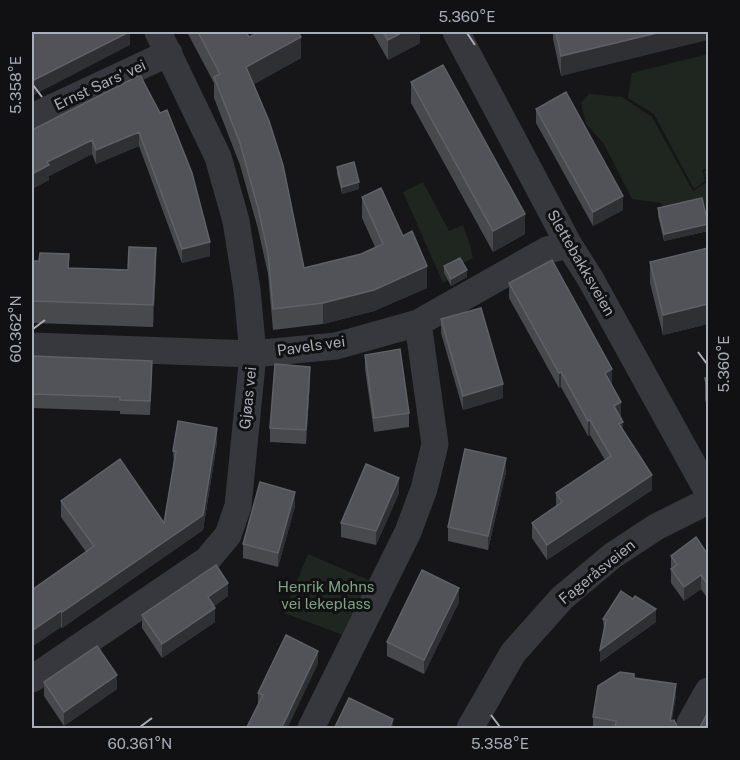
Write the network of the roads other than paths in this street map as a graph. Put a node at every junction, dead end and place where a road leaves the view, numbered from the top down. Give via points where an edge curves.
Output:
1 (456, 32) edge
2 (164, 42) edge
3 (32, 117) edge
4 (568, 245) junction
5 (418, 323) junction
6 (32, 346) edge
7 (253, 354) junction
8 (708, 492) edge
9 (708, 501) edge
10 (32, 679) edge
11 (708, 691) edge
12 (311, 729) edge
13 (470, 729) edge
14 (689, 729) edge

1 - 4 street, Slettebakksveien
2 - 3 street, Ernst Sars' vei
2 - 7 street, Gjøas vei via 218,157 236,221
4 - 5 street, Pavels vei via 547,250
4 - 8 street, Slettebakksveien
5 - 7 street, Pavels vei via 336,346
5 - 12 street via 435,444 424,489 408,532
6 - 7 street, Pavels vei
7 - 10 street, Gjøas vei via 238,506 228,535 207,560
9 - 13 street, Fageråsveien via 656,527 612,556 562,598 513,653
11 - 14 street

